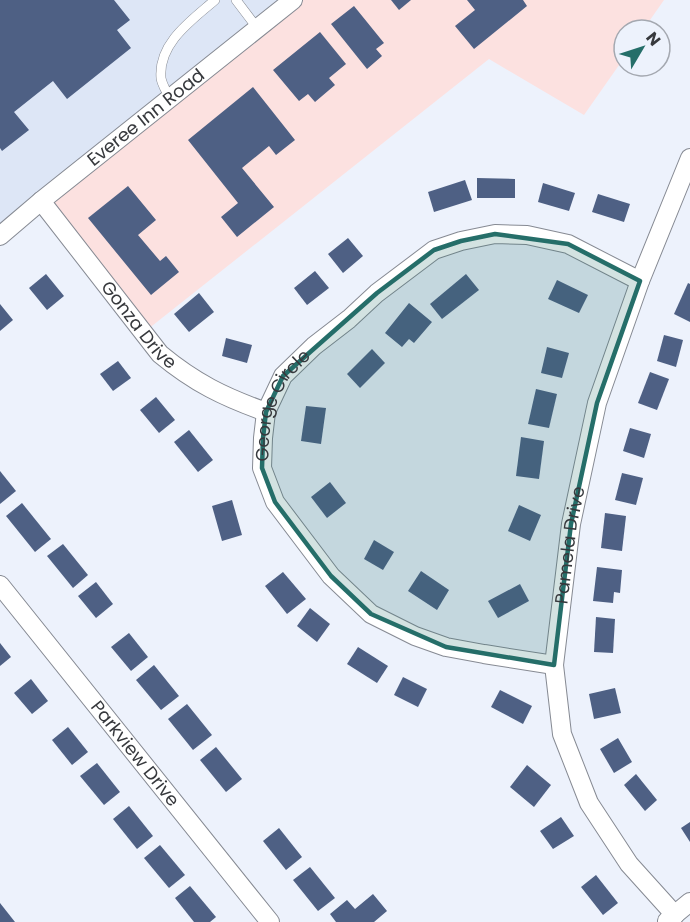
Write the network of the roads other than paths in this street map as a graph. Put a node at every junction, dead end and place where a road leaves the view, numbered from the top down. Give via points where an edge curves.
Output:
1 (215, 0) edge
2 (236, 0) edge
3 (293, 0) edge
4 (258, 29) junction
5 (170, 99) junction
6 (690, 158) edge
7 (41, 201) junction
8 (0, 236) edge
9 (640, 281) junction
10 (266, 412) junction
11 (3, 596) edge
12 (554, 665) junction
13 (690, 902) edge
14 (670, 918) edge
15 (270, 922) edge

1 - 5 lane via 180,31 161,63 161,80
2 - 4 lane
3 - 4 street, Everee Inn Road
4 - 5 street, Everee Inn Road
5 - 7 street, Everee Inn Road
6 - 9 street, Pamela Drive
7 - 8 street, Everee Inn Road
7 - 10 street, Gonza Drive via 160,354 198,382
9 - 10 street, George Circle via 568,244 527,235 495,234 434,250 314,346 283,376
9 - 12 street, Pamela Drive via 597,404 571,524
10 - 12 street, George Circle via 262,468 275,502 331,576 371,614 446,647
11 - 15 street, Parkview Drive
12 - 14 street, Pamela Drive via 562,734 589,803
13 - 14 street

